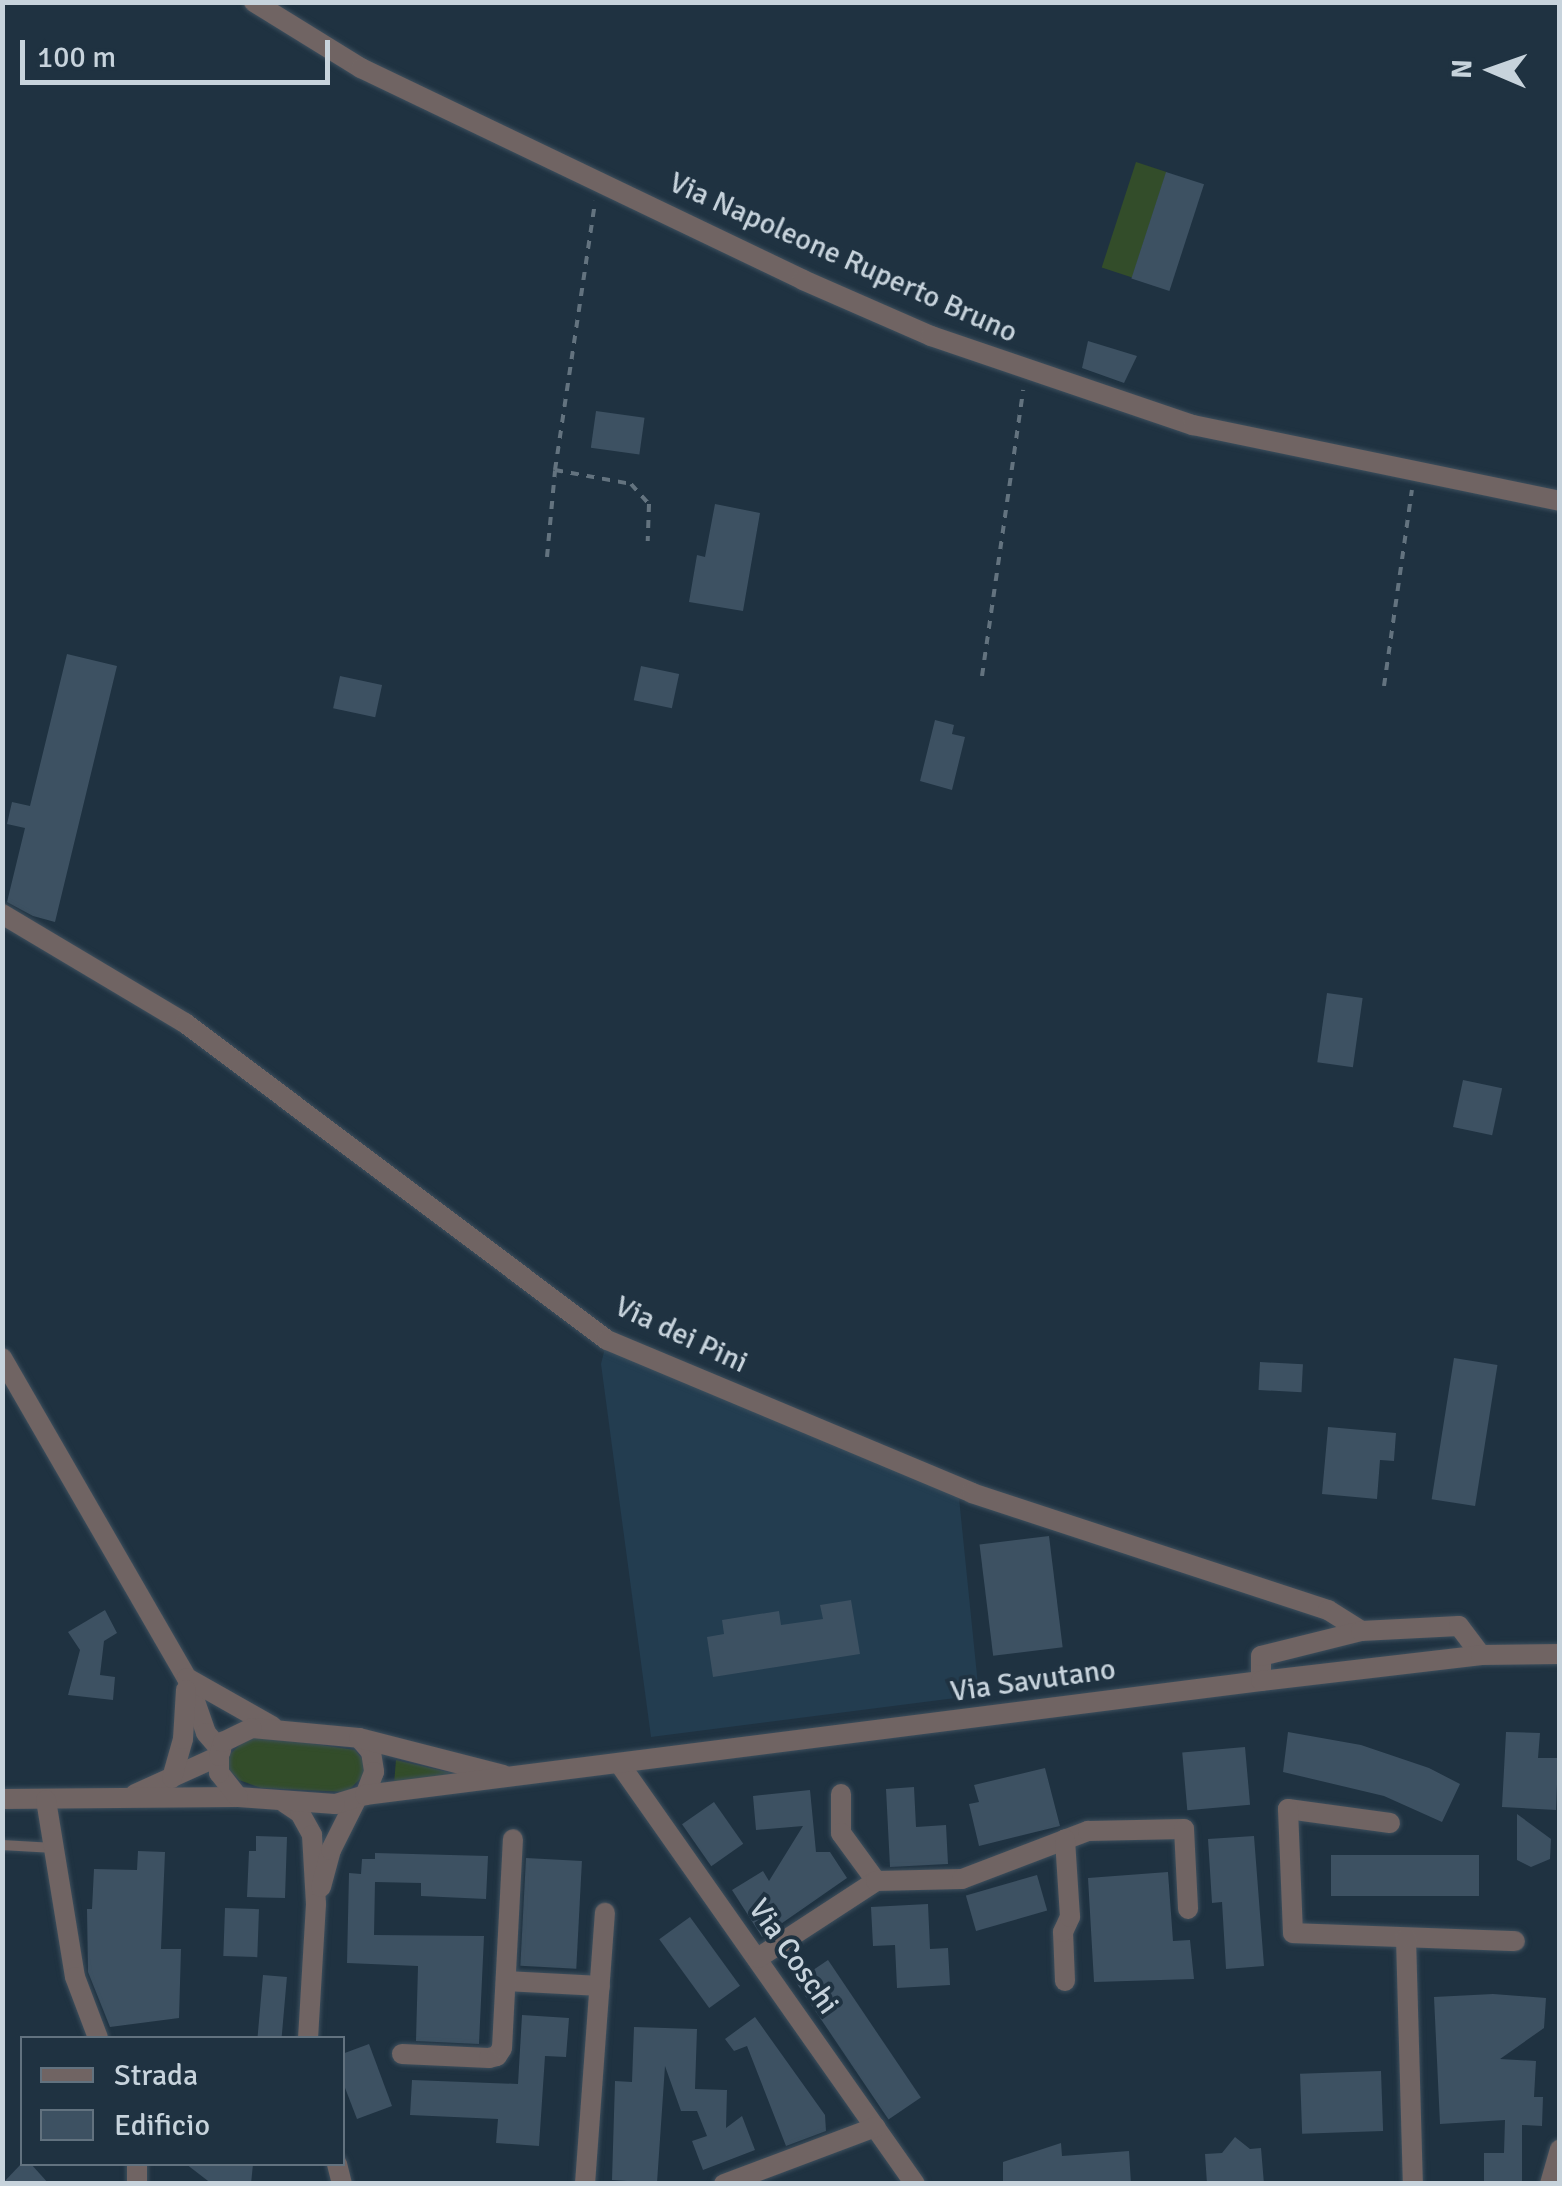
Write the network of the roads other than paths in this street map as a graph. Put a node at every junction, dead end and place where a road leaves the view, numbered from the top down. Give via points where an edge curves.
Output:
1 (254, 2) edge
2 (1560, 502) edge
3 (2, 914) edge
4 (2, 1358) edge
5 (1361, 1632) junction
6 (1560, 1654) edge
7 (1481, 1655) junction
8 (187, 1678) junction
9 (1262, 1681) junction
10 (274, 1728) junction
11 (358, 1738) junction
12 (220, 1753) junction
13 (621, 1766) junction
14 (172, 1778) junction
15 (514, 1778) junction
16 (841, 1794) dead end
17 (238, 1797) junction
18 (2, 1799) edge
19 (360, 1799) junction
20 (46, 1800) junction
21 (119, 1801) junction
22 (285, 1803) junction
23 (1390, 1823) dead end
24 (513, 1839) dead end
25 (1065, 1839) junction
26 (2, 1846) edge
27 (54, 1848) junction
28 (876, 1881) junction
29 (316, 1904) junction
30 (1188, 1908) dead end
31 (605, 1914) dead end
32 (1406, 1938) junction
33 (1515, 1941) dead end
34 (758, 1958) junction
35 (506, 1981) junction
36 (1065, 1981) dead end
37 (600, 1986) junction
38 (97, 2036) edge
39 (308, 2036) edge
40 (402, 2054) dead end
41 (876, 2127) junction
42 (1560, 2150) edge
43 (585, 2184) edge
44 (724, 2184) edge
45 (915, 2184) edge
46 (1413, 2184) edge
47 (1550, 2184) edge

1 - 2 street, Via Napoleone Ruperto Bruno via 360,68 931,336 1193,425
3 - 5 street, Via dei Pini via 185,1023 608,1340 972,1494 1328,1610
4 - 8 street
5 - 7 street via 1460,1626
5 - 9 street via 1261,1656
6 - 7 street, Via Savutano
7 - 9 street, Via Savutano
8 - 10 street
8 - 12 street
8 - 14 street via 183,1740
9 - 13 street, Via Savutano
10 - 11 street
10 - 12 street via 234,1733
11 - 15 street
11 - 19 street via 371,1752 374,1772
12 - 14 street
12 - 17 street via 218,1773
13 - 15 street, Via Savutano
13 - 34 street, Via Coschi
14 - 21 street
15 - 19 street, Via Savutano
16 - 28 street via 841,1833
17 - 21 street, Via Savutano
17 - 22 street, Via Savutano
18 - 20 street
19 - 22 street, Via Savutano
19 - 29 street via 331,1850
20 - 21 street
20 - 27 street
22 - 29 street via 312,1835
23 - 32 street via 1288,1809 1293,1933
24 - 35 street
25 - 28 street via 962,1879
25 - 30 street via 1088,1831 1184,1829
25 - 36 street
26 - 27 lane
27 - 38 street via 75,1977
28 - 34 street
29 - 39 street
31 - 37 street
32 - 33 street
32 - 46 street
34 - 41 street, Via Coschi
35 - 37 street
35 - 40 street via 497,2056
37 - 43 street
41 - 44 street
41 - 45 street, Via Coschi
42 - 47 street

